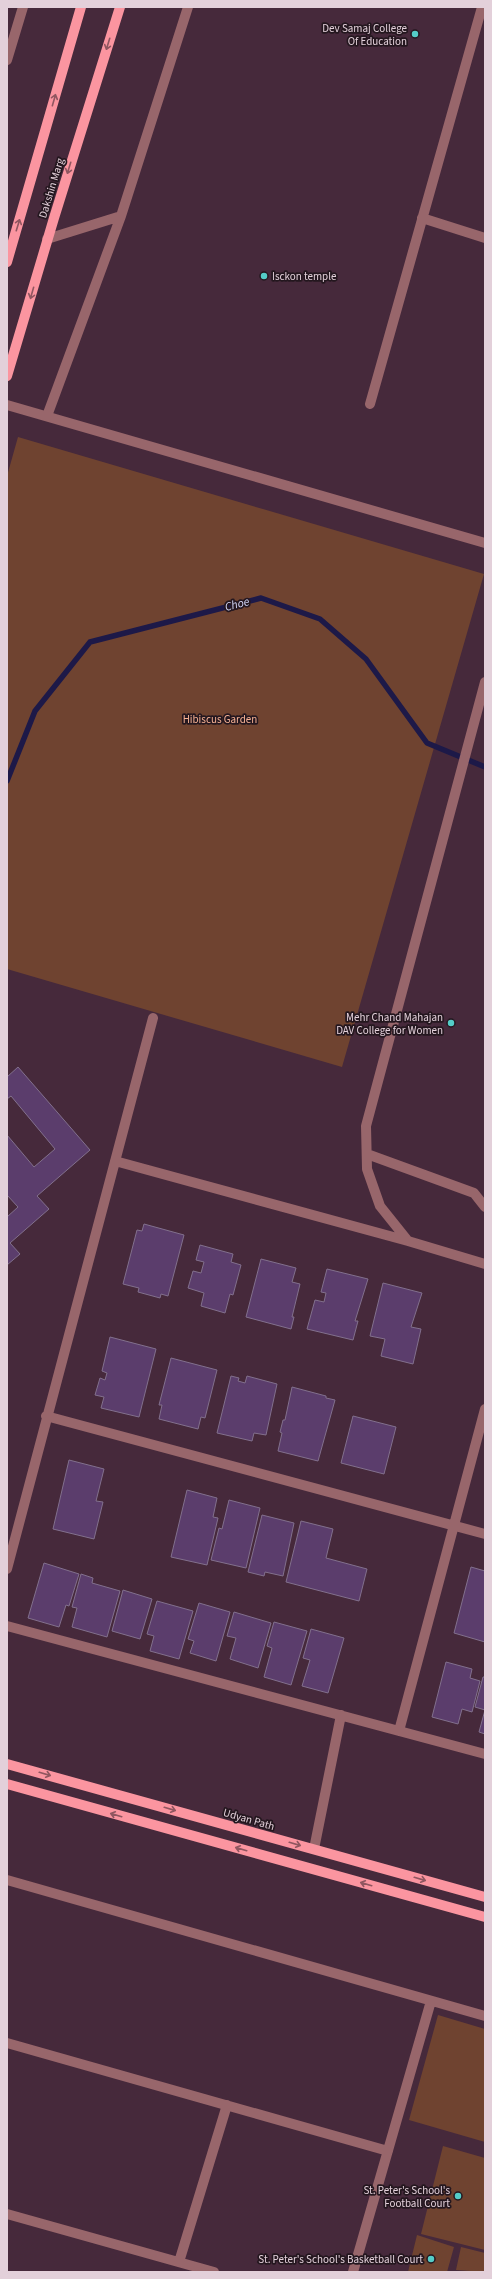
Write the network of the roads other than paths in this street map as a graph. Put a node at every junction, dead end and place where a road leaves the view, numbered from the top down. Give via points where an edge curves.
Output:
1 (23, 7) edge
2 (81, 7) edge
3 (120, 7) edge
4 (188, 7) edge
5 (482, 7) edge
6 (7, 60) edge
7 (121, 216) junction
8 (422, 218) junction
9 (485, 238) edge
10 (47, 239) junction
11 (7, 262) edge
12 (7, 376) edge
13 (7, 404) edge
14 (370, 404) dead end
15 (46, 416) junction
16 (485, 543) edge
17 (485, 682) edge
18 (153, 1018) dead end
19 (367, 1154) junction
20 (115, 1161) junction
21 (485, 1207) edge
22 (408, 1241) junction
23 (485, 1264) edge
24 (485, 1409) edge
25 (46, 1416) junction
26 (453, 1525) junction
27 (485, 1534) edge
28 (7, 1569) edge
29 (7, 1626) edge
30 (341, 1715) junction
31 (399, 1731) junction
32 (485, 1754) edge
33 (7, 1764) edge
34 (7, 1784) edge
35 (314, 1849) junction
36 (7, 1880) edge
37 (485, 1897) edge
38 (485, 1917) edge
39 (431, 2001) junction
40 (485, 2016) edge
41 (7, 2043) edge
42 (226, 2106) junction
43 (388, 2151) junction
44 (7, 2214) edge
45 (179, 2262) junction
46 (214, 2272) edge
47 (353, 2272) edge

1 - 6 street
11 -> 2 main road, Dakshin Marg
3 -> 10 main road, Dakshin Marg
4 - 7 street
5 - 8 street
7 - 10 street
7 - 15 street
8 - 9 street
8 - 14 street
10 -> 12 main road, Dakshin Marg
13 - 15 street
15 - 16 street
17 - 19 street via 366,1126
18 - 20 street
19 - 21 street via 474,1193
19 - 22 street via 367,1169 380,1206
20 - 22 street
20 - 25 street
22 - 23 street
24 - 26 street
25 - 26 street
25 - 28 street
26 - 27 street
26 - 31 street
29 - 30 street
30 - 31 street
30 - 35 street
31 - 32 street
33 -> 35 main road, Udyan Path
38 -> 34 main road
35 -> 37 main road, Udyan Path
36 - 39 street
39 - 40 street
39 - 43 street
41 - 42 street
42 - 43 street
42 - 45 street
43 - 47 street
44 - 45 street
45 - 46 street

